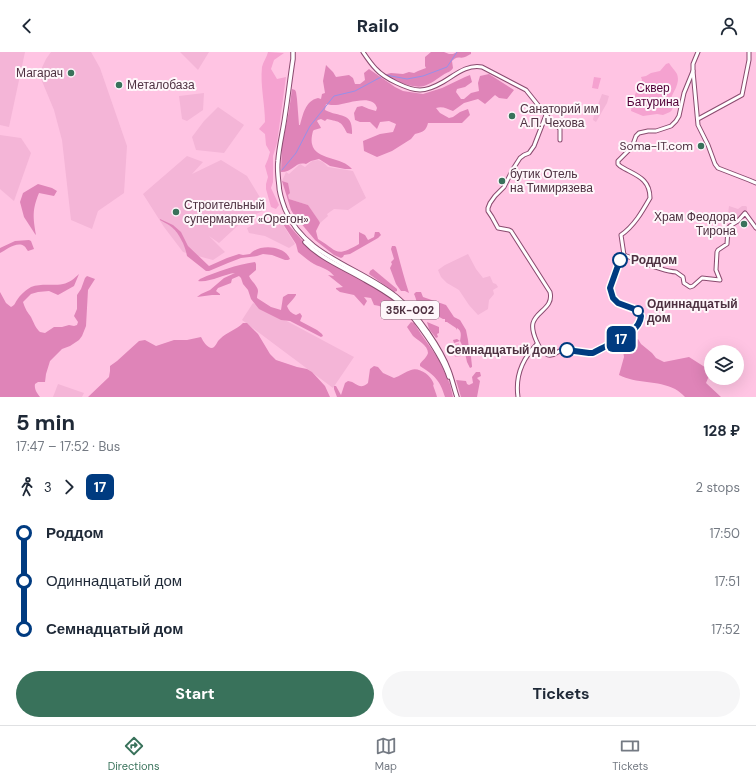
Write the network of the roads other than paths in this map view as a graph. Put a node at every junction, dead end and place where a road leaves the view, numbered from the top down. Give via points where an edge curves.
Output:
1 (292, 52) edge
2 (363, 52) edge
3 (698, 52) edge
4 (749, 52) edge
5 (693, 71) junction
6 (546, 115) junction
7 (698, 119) junction
8 (560, 140) dead end
9 (277, 168) junction
10 (756, 184) edge
11 (756, 228) edge
12 (624, 255) junction
13 (537, 344) junction
14 (456, 397) edge
15 (518, 397) edge

1 - 9 highway
1 - 9 highway
2 - 6 street via 382,75 418,90 427,89 469,68 482,67 526,90
3 - 5 street
4 - 7 street via 742,95
5 - 7 street
5 - 12 street via 676,121 671,126 656,131 639,133 632,146 618,161 620,166 646,183 650,194 650,198 629,230 621,235
6 - 8 street via 560,129
6 - 13 street via 530,153 520,158 504,187 494,196 488,208 498,228 511,231 550,292 549,302 533,322
7 - 10 street via 698,125 718,168
9 - 14 highway, 35К-002 via 281,201 290,223 300,236 326,258 390,295 409,313 443,363
9 - 14 highway, 35К-002 via 282,201 297,230 317,249 368,278 411,311 444,361
11 - 12 street via 745,213 730,226 728,243 718,250 716,255 716,270 720,280 702,278 690,287 676,272 655,268
12 - 13 street via 610,288 613,298 618,303 637,310 641,316 638,325 620,339 593,353 563,350 549,355
13 - 15 street via 525,359 518,374

